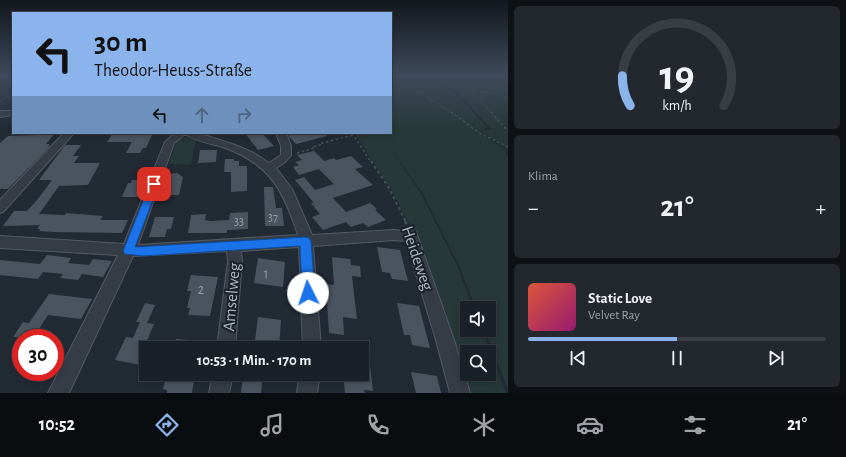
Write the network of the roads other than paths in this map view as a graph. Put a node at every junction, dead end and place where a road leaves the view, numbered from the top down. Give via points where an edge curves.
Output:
1 (12, 113) edge
2 (0, 114) edge
3 (68, 134) edge
4 (180, 134) edge
5 (192, 134) edge
6 (280, 134) edge
7 (268, 168) junction
8 (0, 208) edge
9 (305, 241) junction
10 (0, 242) edge
11 (234, 246) junction
12 (128, 251) junction
13 (227, 341) edge
14 (312, 341) edge
15 (222, 381) edge
16 (309, 381) edge
17 (58, 393) edge
18 (219, 393) edge
19 (307, 393) edge
20 (460, 393) edge

1 - 2 street
3 - 8 street
4 - 12 street via 170,142
5 - 7 street via 238,149
6 - 7 street via 288,153 283,160
7 - 9 street via 289,195
9 - 11 street
9 - 14 street
9 - 20 street, Heideweg via 411,236
10 - 12 street
11 - 12 street
11 - 13 street, Amselweg via 235,261
12 - 17 street
15 - 18 street
16 - 19 street

